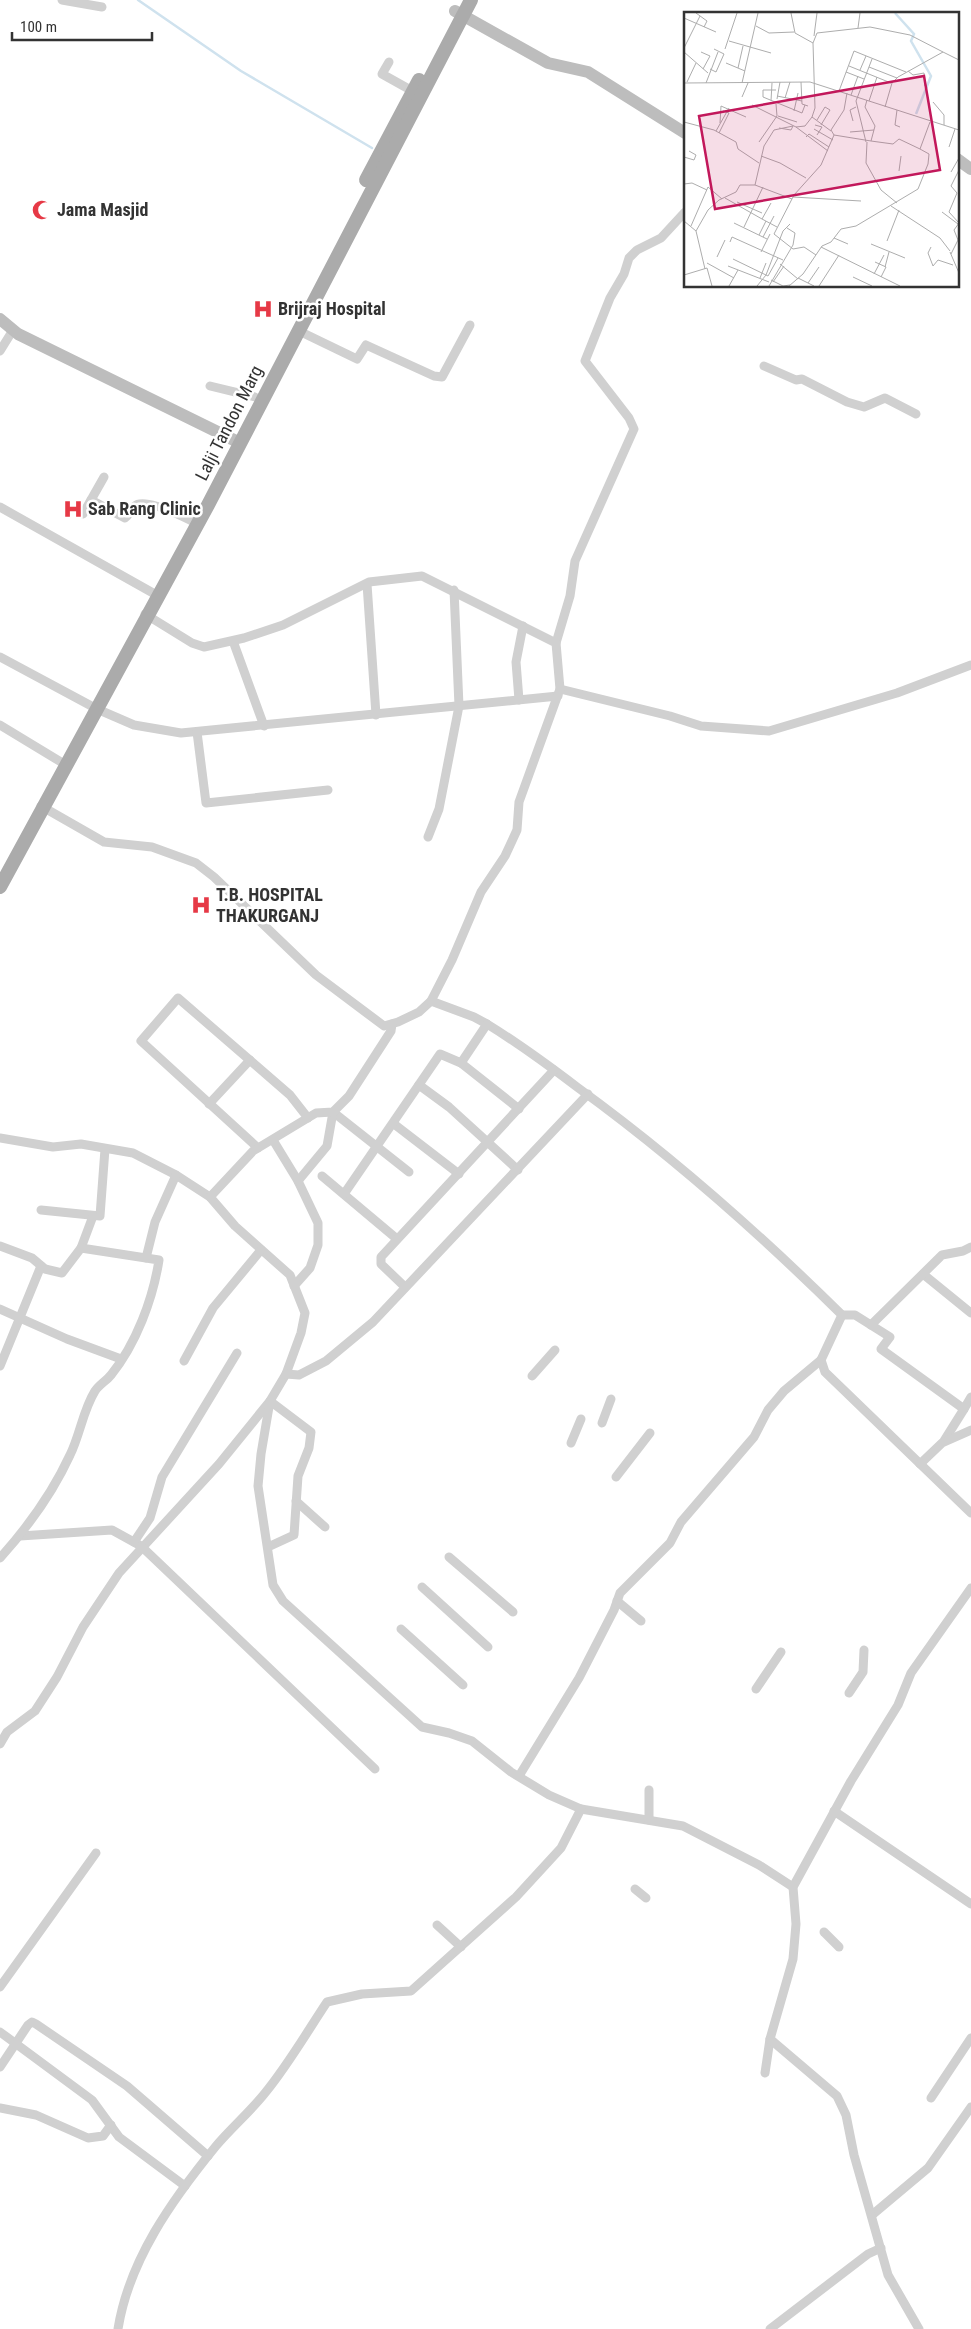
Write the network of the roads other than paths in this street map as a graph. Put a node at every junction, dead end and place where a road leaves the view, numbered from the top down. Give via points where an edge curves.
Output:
1 (62, 0) edge
2 (471, 0) edge
3 (102, 7) dead end
4 (460, 9) edge
5 (389, 62) dead end
6 (416, 94) junction
7 (684, 132) edge
8 (958, 160) edge
9 (971, 169) edge
10 (684, 213) edge
11 (340, 241) junction
12 (0, 318) edge
13 (470, 325) dead end
14 (13, 330) junction
15 (299, 331) junction
16 (0, 351) edge
17 (764, 366) dead end
18 (210, 386) dead end
19 (255, 397) junction
20 (916, 414) dead end
21 (237, 442) junction
22 (104, 477) dead end
23 (91, 500) junction
24 (0, 507) edge
25 (83, 514) dead end
26 (192, 521) junction
27 (367, 584) junction
28 (454, 590) junction
29 (153, 593) junction
30 (145, 614) junction
31 (522, 626) junction
32 (233, 641) junction
33 (556, 643) junction
34 (0, 657) edge
35 (971, 665) edge
36 (559, 693) junction
37 (519, 700) junction
38 (460, 706) junction
39 (94, 708) junction
40 (376, 715) junction
41 (0, 725) edge
42 (264, 726) junction
43 (197, 732) junction
44 (64, 763) junction
45 (328, 790) dead end
46 (41, 806) junction
47 (428, 837) dead end
48 (1, 878) edge
49 (431, 1001) junction
50 (392, 1024) junction
51 (487, 1024) junction
52 (250, 1060) junction
53 (461, 1064) junction
54 (554, 1070) junction
55 (419, 1085) junction
56 (588, 1094) junction
57 (210, 1104) junction
58 (519, 1109) junction
59 (333, 1112) junction
60 (308, 1118) junction
61 (394, 1124) junction
62 (0, 1138) edge
63 (273, 1140) junction
64 (488, 1142) junction
65 (377, 1147) junction
66 (258, 1148) junction
67 (106, 1149) junction
68 (518, 1170) junction
69 (409, 1172) dead end
70 (458, 1174) junction
71 (176, 1175) junction
72 (322, 1176) dead end
73 (298, 1180) junction
74 (344, 1194) junction
75 (210, 1198) junction
76 (41, 1210) dead end
77 (94, 1216) junction
78 (397, 1239) junction
79 (0, 1246) edge
80 (971, 1247) edge
81 (81, 1248) junction
82 (261, 1250) junction
83 (146, 1258) junction
84 (41, 1266) junction
85 (923, 1274) junction
86 (294, 1286) junction
87 (405, 1288) junction
88 (0, 1309) edge
89 (971, 1312) edge
90 (842, 1314) junction
91 (19, 1318) junction
92 (871, 1325) junction
93 (555, 1350) dead end
94 (236, 1353) dead end
95 (121, 1359) junction
96 (821, 1360) junction
97 (184, 1361) dead end
98 (0, 1366) edge
99 (810, 1369) junction
100 (825, 1372) junction
101 (286, 1374) junction
102 (532, 1376) dead end
103 (971, 1397) edge
104 (611, 1399) dead end
105 (270, 1401) junction
106 (964, 1409) junction
107 (580, 1419) dead end
108 (602, 1423) dead end
109 (971, 1430) edge
110 (650, 1433) dead end
111 (571, 1443) dead end
112 (942, 1443) junction
113 (920, 1464) junction
114 (616, 1477) dead end
115 (296, 1502) junction
116 (971, 1513) edge
117 (324, 1527) dead end
118 (20, 1536) junction
119 (138, 1544) junction
120 (268, 1546) junction
121 (449, 1557) dead end
122 (0, 1558) edge
123 (422, 1587) dead end
124 (971, 1588) edge
125 (617, 1601) junction
126 (513, 1612) dead end
127 (641, 1621) dead end
128 (401, 1628) dead end
129 (488, 1647) dead end
130 (864, 1650) dead end
131 (781, 1652) dead end
132 (464, 1685) dead end
133 (756, 1689) dead end
134 (850, 1693) dead end
135 (0, 1744) edge
136 (375, 1769) dead end
137 (519, 1776) junction
138 (649, 1790) dead end
139 (581, 1809) junction
140 (834, 1811) junction
141 (648, 1820) junction
142 (96, 1853) dead end
143 (793, 1887) junction
144 (635, 1889) dead end
145 (646, 1898) dead end
146 (971, 1904) edge
147 (437, 1925) dead end
148 (824, 1932) dead end
149 (461, 1947) junction
150 (839, 1947) dead end
151 (0, 1987) edge
152 (0, 2032) edge
153 (971, 2038) edge
154 (770, 2039) junction
155 (15, 2043) junction
156 (0, 2068) edge
157 (764, 2073) dead end
158 (932, 2098) dead end
159 (971, 2107) edge
160 (0, 2108) edge
161 (111, 2125) junction
162 (208, 2156) junction
163 (185, 2186) junction
164 (872, 2215) junction
165 (881, 2248) junction
166 (118, 2329) edge
167 (770, 2329) edge
168 (918, 2329) edge

1 - 3 street
2 - 4 main road, Lalji Tandon Marg
4 - 6 main road, Lalji Tandon Marg
4 - 7 street via 548,63 588,72
5 - 6 street via 382,74
6 - 11 main road, Lalji Tandon Marg
8 - 9 street
10 - 33 street via 661,238 636,250 629,258 585,361 630,418 634,429 575,561 570,596
11 - 15 main road, Lalji Tandon Marg
11 - 19 main road, Lalji Tandon Marg
12 - 14 street
13 - 15 street via 442,377 366,345 356,359
14 - 16 street
14 - 21 street
15 - 21 main road, Lalji Tandon Marg
17 - 20 street via 864,407 884,398
18 - 19 street
19 - 21 main road, Lalji Tandon Marg
21 - 26 main road, Lalji Tandon Marg
21 - 30 main road, Lalji Tandon Marg
22 - 23 street
23 - 25 street
23 - 26 street via 125,518 134,506 140,504 166,509
24 - 29 street
26 - 29 main road, Lalji Tandon Marg
27 - 28 street via 404,576 422,576
27 - 32 street via 283,625
27 - 40 street
28 - 31 street
28 - 38 street
29 - 30 main road, Lalji Tandon Marg
30 - 32 street via 192,644 204,646
30 - 39 main road, Lalji Tandon Marg
31 - 33 street
31 - 37 street via 516,662
32 - 42 street
33 - 36 street
34 - 39 street
35 - 36 street via 897,693 770,731 701,726 670,716
36 - 37 street
36 - 49 street via 519,802 517,830 505,856 481,892
37 - 38 street
38 - 40 street
38 - 47 street via 439,809
39 - 43 street via 134,725 181,733
39 - 44 main road, Lalji Tandon Marg
40 - 42 street
41 - 44 street
42 - 43 street
43 - 45 street via 206,803
44 - 46 main road, Lalji Tandon Marg
46 - 48 main road, Lalji Tandon Marg
46 - 50 street via 104,842 152,847 196,863 316,975 384,1026
49 - 50 street via 419,1012
49 - 51 street
50 - 59 street via 391,1031 349,1096
51 - 53 street
51 - 54 street
52 - 57 street
52 - 57 street via 178,998 141,1041
52 - 60 street via 290,1095
53 - 55 street via 440,1054
53 - 58 street
54 - 56 street
54 - 58 street
55 - 61 street
55 - 64 street via 449,1106
56 - 68 street
56 - 90 street via 710,1190
57 - 66 street
58 - 64 street
59 - 60 street via 316,1113
59 - 65 street
59 - 73 street via 327,1146
60 - 63 street
61 - 65 street
61 - 70 street
62 - 67 street via 53,1147 81,1144
63 - 66 street
63 - 73 street
64 - 68 street
64 - 70 street
65 - 69 street
65 - 74 street
66 - 75 street
67 - 71 street via 133,1154
67 - 77 street via 100,1216
68 - 87 street
70 - 78 street
71 - 75 street
71 - 83 street via 155,1222
72 - 74 street
73 - 86 street via 318,1223 318,1245 310,1268
74 - 78 street
75 - 82 street
76 - 77 street
77 - 81 street
78 - 87 street via 380,1261
79 - 84 street via 32,1258
80 - 85 street via 942,1255
81 - 83 street
81 - 84 street via 62,1273
82 - 86 street via 290,1275
82 - 97 street via 213,1308
83 - 95 street via 159,1260 155,1284 137,1331
84 - 91 street
85 - 89 street
85 - 92 street
86 - 101 street via 305,1313 302,1333
87 - 101 street via 373,1322 326,1361 300,1375
88 - 91 street
90 - 92 street via 855,1315
90 - 96 street
91 - 95 street
91 - 98 street
92 - 106 street via 890,1336 881,1349
93 - 102 street
94 - 119 street via 162,1477 150,1518
95 - 118 street via 95,1391 70,1456
96 - 99 street
96 - 100 street
99 - 100 street
99 - 125 street via 768,1410 754,1437 680,1522 670,1542 620,1593
100 - 113 street
101 - 105 street
103 - 106 street
104 - 108 street
105 - 115 street via 311,1432 309,1448 298,1476
105 - 119 street via 219,1464
105 - 120 street via 258,1486
106 - 112 street
107 - 111 street
109 - 112 street
110 - 114 street
112 - 113 street
113 - 116 street
115 - 117 street
115 - 120 street via 294,1535
118 - 119 street via 112,1530
118 - 122 street
119 - 135 street via 83,1627 35,1711 7,1732
119 - 136 street
120 - 137 street via 273,1585 283,1601 422,1727 472,1741
121 - 126 street
123 - 129 street
124 - 140 street via 911,1673 898,1705
125 - 127 street
125 - 137 street via 579,1678
128 - 132 street
130 - 134 street via 863,1672
131 - 133 street
137 - 139 street via 549,1795
138 - 141 street
139 - 141 street
139 - 149 street via 561,1848 516,1897
140 - 143 street
140 - 146 street
141 - 143 street via 683,1826 759,1865
142 - 151 street
143 - 154 street via 796,1924 793,1959
144 - 145 street
147 - 149 street
148 - 150 street
149 - 162 street via 410,1991 362,1994 327,2002 265,2093
152 - 155 street
153 - 158 street
154 - 157 street
154 - 164 street via 837,2096 846,2115
155 - 156 street
155 - 161 street via 92,2100
155 - 162 street via 28,2025 36,2024 127,2086
159 - 164 street via 928,2168
160 - 161 street via 36,2115 88,2138 103,2136
161 - 163 street via 119,2137
162 - 163 street
163 - 166 street via 137,2264 122,2304
164 - 165 street
165 - 167 street via 868,2254
165 - 168 street via 888,2275

